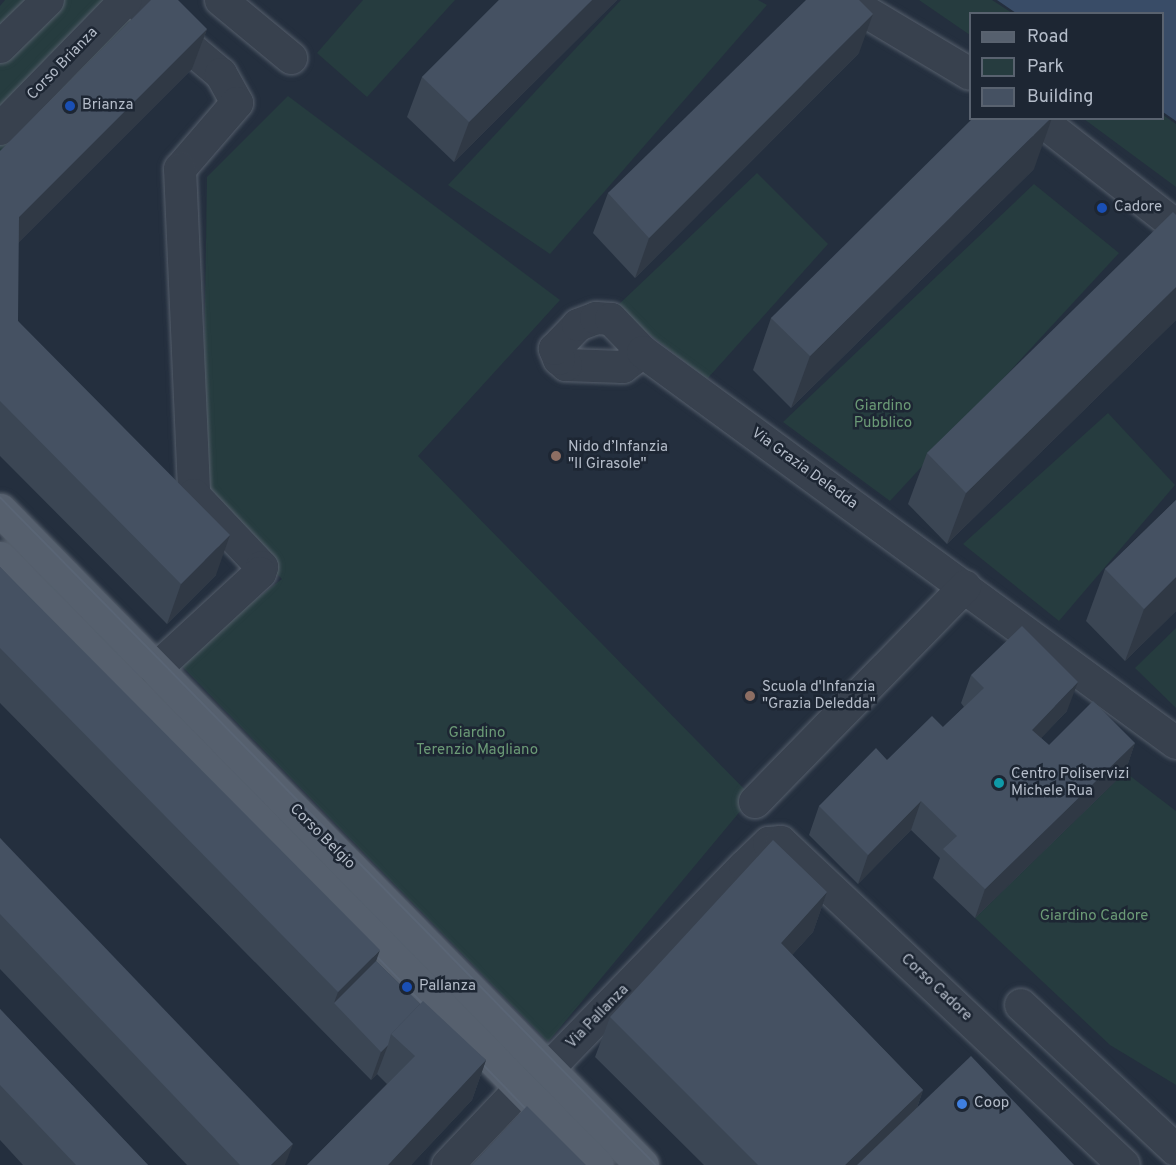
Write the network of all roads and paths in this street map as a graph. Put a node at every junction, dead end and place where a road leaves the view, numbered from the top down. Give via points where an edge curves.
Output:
1 (48, 0) edge
2 (126, 0) edge
3 (133, 0) edge
4 (221, 0) edge
5 (846, 0) edge
6 (0, 47) edge
7 (291, 58) dead end
8 (969, 73) edge
9 (1041, 120) edge
10 (0, 129) edge
11 (1176, 226) edge
12 (643, 352) dead end
13 (0, 510) edge
14 (0, 558) edge
15 (965, 587) junction
16 (156, 669) junction
17 (1176, 743) edge
18 (755, 802) dead end
19 (745, 866) joint
20 (1021, 1005) dead end
21 (549, 1068) junction
22 (521, 1088) junction
23 (1176, 1149) edge
24 (448, 1165) edge
25 (597, 1165) edge
26 (642, 1165) edge
27 (1124, 1165) edge

1 - 6 street
2 - 10 street, Corso Brianza
3 - 16 street via 221,74 237,103 180,170 194,495 262,567
4 - 7 street
5 - 8 street
9 - 11 street
12 - 15 street, Via Grazia Deledda
13 - 16 main road, Corso Belgio
14 - 22 main road
15 - 17 street, Via Grazia Deledda
15 - 18 street
16 - 21 main road, Corso Belgio
19 - 21 street, Via Pallanza
19 - 27 street, Corso Cadore via 769,843 781,842
20 - 23 street
21 - 22 street, Via Pallanza
21 - 26 main road, Corso Belgio
22 - 24 street, Via Pallanza
22 - 25 main road

